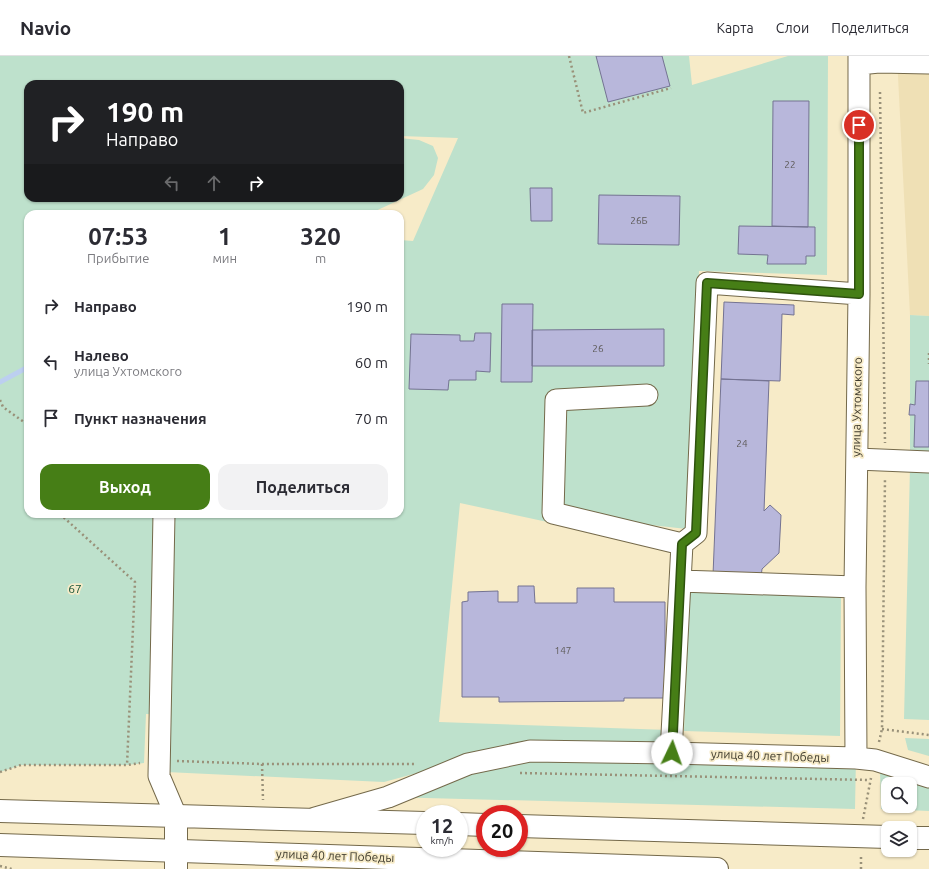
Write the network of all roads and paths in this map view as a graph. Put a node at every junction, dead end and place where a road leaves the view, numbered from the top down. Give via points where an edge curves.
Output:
1 (569, 56) edge
2 (866, 61) edge
3 (929, 63) edge
4 (671, 88) dead end
5 (859, 294) junction
6 (929, 353) edge
7 (929, 364) edge
8 (647, 395) dead end
9 (0, 400) edge
10 (24, 422) edge
11 (856, 459) junction
12 (885, 460) junction
13 (929, 462) edge
14 (64, 518) edge
15 (164, 518) edge
16 (682, 544) junction
17 (680, 581) junction
18 (855, 587) junction
19 (882, 730) junction
20 (929, 735) edge
21 (672, 753) junction
22 (866, 759) junction
23 (127, 765) dead end
24 (929, 777) edge
25 (0, 811) edge
26 (176, 816) junction
27 (307, 820) junction
28 (416, 823) edge
29 (528, 826) edge
30 (862, 836) junction
31 (881, 837) edge
32 (917, 838) edge
33 (929, 838) edge
34 (0, 845) edge
35 (176, 860) edge
36 (0, 866) edge
37 (12, 869) edge
38 (717, 869) edge
39 (861, 869) edge

1 - 4 path via 583,113
2 - 3 street
2 - 5 street, улица Ухтомского
2 - 12 path via 886,402
5 - 11 street, улица Ухтомского
5 - 16 street via 707,283 696,533
6 - 7 path
8 - 16 street via 556,400 553,513
9 - 10 path via 3,408
11 - 12 street
11 - 18 street, улица Ухтомского
12 - 13 street
12 - 19 path
14 - 23 path via 136,582
15 - 26 street via 158,776
16 - 17 street
17 - 18 street
17 - 21 street
18 - 22 street, улица Ухтомского
19 - 20 path
19 - 22 path
21 - 22 street, улица 40 лет Победы
21 - 27 street, улица 40 лет Победы via 530,752 468,764 388,797
22 - 24 street, улица 40 лет Победы
22 - 30 path
25 - 26 main road, улица 40 лет Победы
26 - 27 main road, улица 40 лет Победы
26 - 35 main road
27 - 28 main road, улица 40 лет Победы
29 - 30 main road
30 - 31 main road
30 - 39 path
32 - 33 main road
34 - 35 main road, улица 40 лет Победы
35 - 38 main road, улица 40 лет Победы
36 - 37 path

